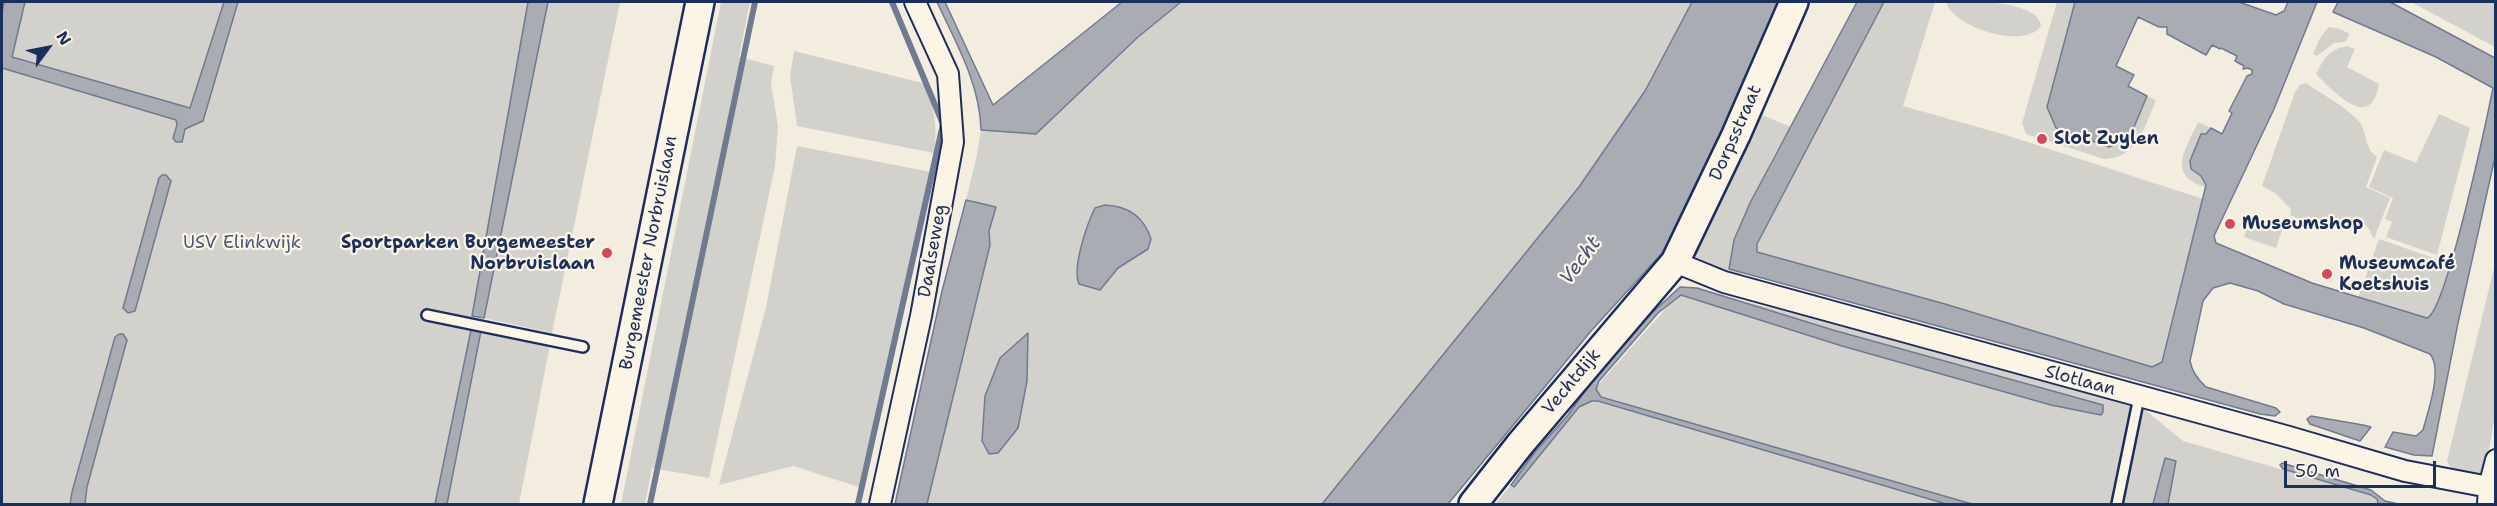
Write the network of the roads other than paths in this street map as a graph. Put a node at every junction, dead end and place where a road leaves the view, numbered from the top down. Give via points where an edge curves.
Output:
1 (700, 2) edge
2 (915, 2) edge
3 (1794, 2) edge
4 (1675, 262) junction
5 (426, 315) dead end
6 (583, 347) dead end
7 (2139, 397) junction
8 (2496, 460) edge
9 (2488, 496) edge
10 (598, 504) edge
11 (880, 504) edge
12 (1473, 504) edge
13 (2117, 504) edge

1 - 10 street, Burgemeester Norbruislaan
2 - 11 street, Daalseweg via 948,74 953,142 921,316
3 - 4 street, Dorpsstraat
4 - 7 street, Slotlaan via 1724,282
4 - 12 street, Vechtdijk
5 - 6 lane
7 - 9 street, Slotlaan
7 - 13 lane
8 - 9 street

